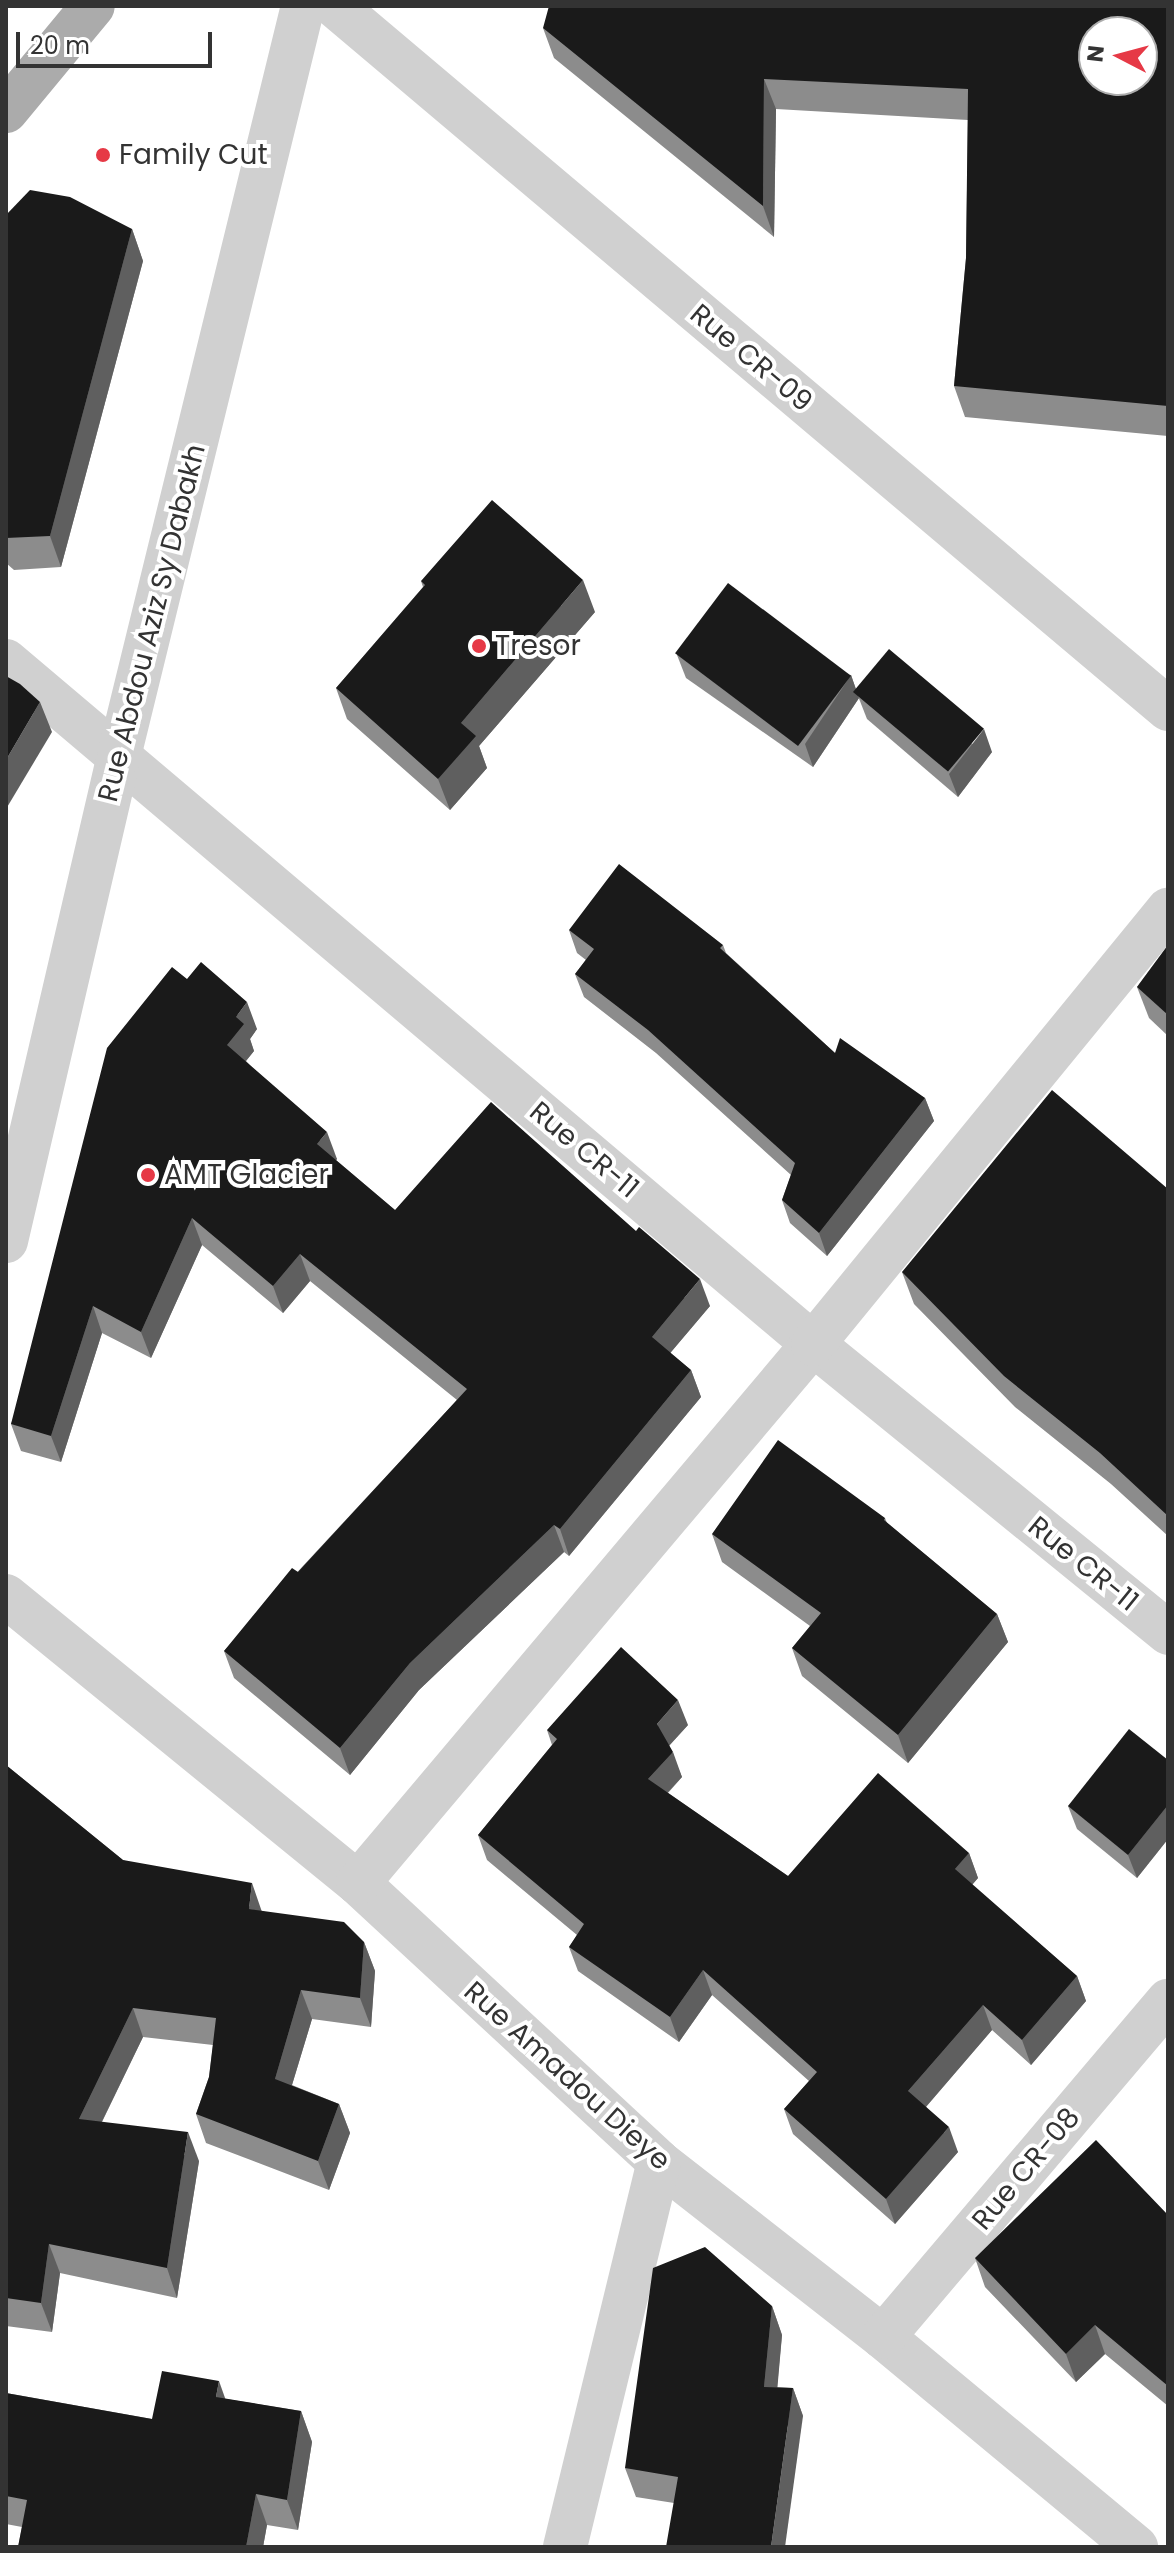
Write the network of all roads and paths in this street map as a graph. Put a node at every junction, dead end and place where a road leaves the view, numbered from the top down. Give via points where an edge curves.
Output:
1 (93, 6) edge
2 (303, 6) edge
3 (335, 6) edge
4 (6, 111) edge
5 (6, 661) edge
6 (1168, 709) edge
7 (119, 756) junction
8 (1168, 910) edge
9 (6, 1241) edge
10 (813, 1344) junction
11 (6, 1596) edge
12 (1168, 1633) edge
13 (358, 1883) junction
14 (1168, 2001) edge
15 (659, 2162) junction
16 (883, 2337) junction
17 (565, 2547) edge
18 (1136, 2547) edge

1 - 4 main road
2 - 7 street, Rue Abdou Aziz Sy Dabakh
3 - 6 street, Rue CR-09
5 - 7 street, Rue CR-11
7 - 9 street, Rue Abdou Aziz Sy Dabakh
7 - 10 street, Rue CR-11
8 - 10 street
10 - 12 street, Rue CR-11
10 - 13 street
11 - 13 street, Rue Amadou Dieye
13 - 15 street, Rue Amadou Dieye
14 - 16 street, Rue CR-08
15 - 16 street, Rue Amadou Dieye
15 - 17 street
16 - 18 street, Rue Amadou Dieye

